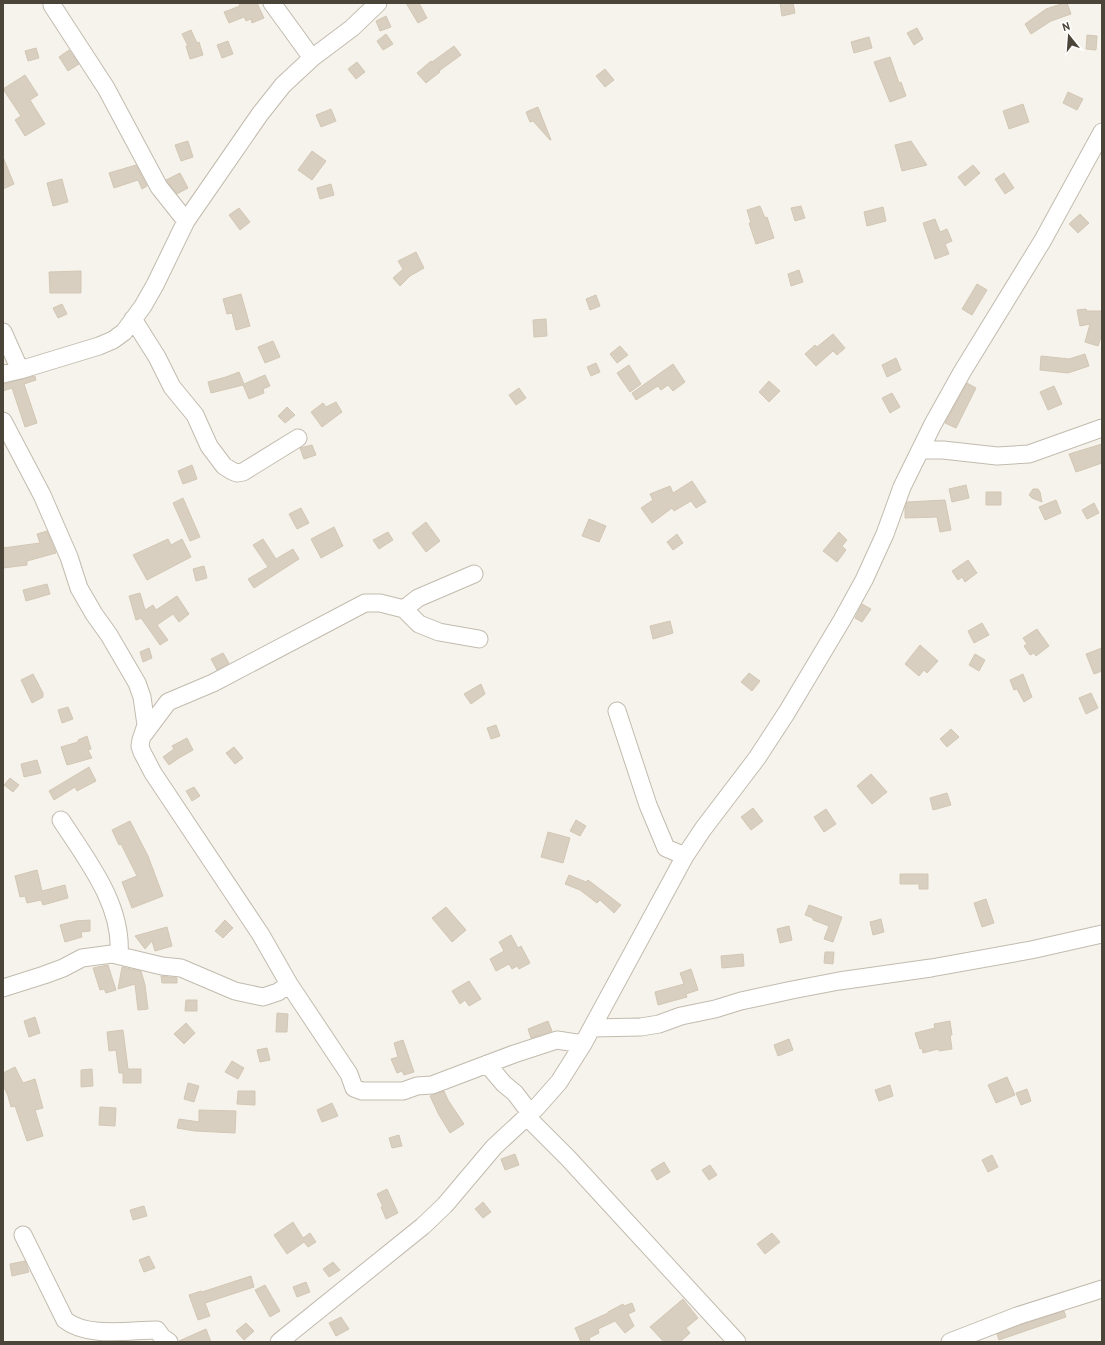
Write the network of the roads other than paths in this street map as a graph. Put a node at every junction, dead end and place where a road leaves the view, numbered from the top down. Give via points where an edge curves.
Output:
1 (272, 3) edge
2 (378, 3) edge
3 (52, 5) dead end
4 (312, 58) junction
5 (1102, 132) edge
6 (186, 221) junction
7 (133, 319) junction
8 (3, 332) edge
9 (20, 370) junction
10 (3, 374) edge
11 (3, 421) edge
12 (1102, 428) edge
13 (298, 438) dead end
14 (921, 450) junction
15 (474, 574) dead end
16 (404, 609) junction
17 (479, 639) dead end
18 (617, 711) dead end
19 (144, 734) junction
20 (61, 820) dead end
21 (685, 856) junction
22 (1102, 934) edge
23 (119, 956) junction
24 (289, 984) junction
25 (3, 988) edge
26 (592, 1028) junction
27 (583, 1044) junction
28 (487, 1064) junction
29 (528, 1115) junction
30 (23, 1235) dead end
31 (1102, 1289) edge
32 (169, 1342) edge
33 (279, 1342) edge
34 (737, 1342) edge
35 (950, 1342) edge

1 - 4 street
2 - 4 street via 352,28
3 - 6 street via 106,88 159,187
4 - 6 street via 283,85 260,114
5 - 14 street via 1043,240 962,372
6 - 7 street via 155,285
7 - 9 street via 124,332 113,340
7 - 13 street via 172,387 195,415 210,446 224,466 237,473 244,472
8 - 9 street
9 - 10 street
11 - 19 street via 42,495 69,557 79,588 137,683 145,711
12 - 14 street via 1029,454 997,456
14 - 21 street via 902,487 864,580 842,620 757,758
15 - 16 street via 418,598
16 - 17 street via 419,624 440,632
16 - 19 street via 380,603 365,604 213,683 168,702
18 - 21 street via 648,805 666,848
19 - 24 street via 141,740 142,752 153,772 261,935
20 - 23 street via 101,881 118,926
21 - 26 street
22 - 26 street via 1031,950 839,981 770,995 681,1016 659,1024
23 - 24 street via 181,968 235,991 263,997 278,992
23 - 25 street via 106,954 82,958 63,968
24 - 28 street via 349,1074 354,1088 362,1091 403,1091 417,1086 432,1085
26 - 27 street
27 - 28 street via 557,1040
27 - 29 street via 559,1082
28 - 29 street via 515,1093
29 - 33 street via 494,1147 445,1205 423,1226
29 - 34 street
30 - 32 street via 65,1320 71,1325 110,1332 157,1330
31 - 35 street via 1017,1316

